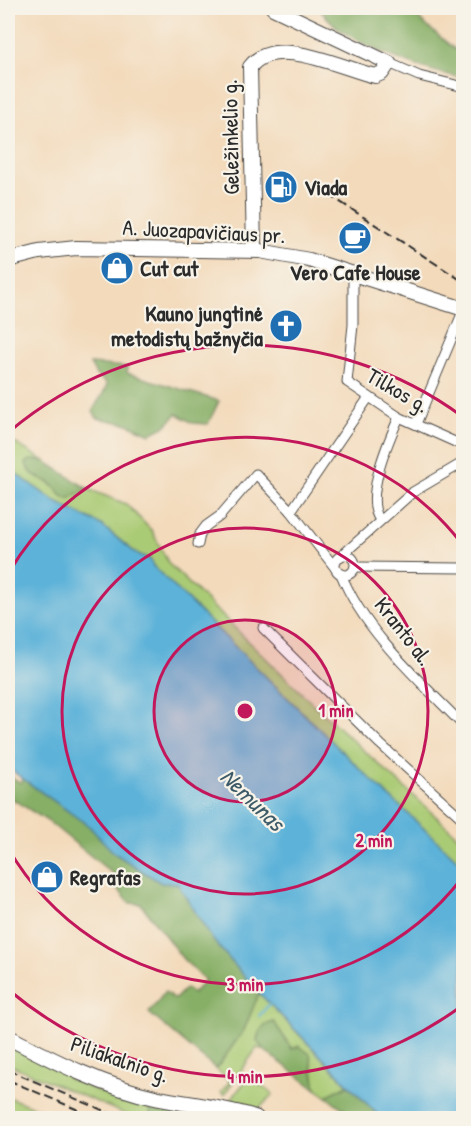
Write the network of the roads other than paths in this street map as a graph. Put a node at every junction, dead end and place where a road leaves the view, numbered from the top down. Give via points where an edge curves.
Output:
1 (273, 8) edge
2 (389, 63) junction
3 (464, 87) edge
4 (254, 250) junction
5 (8, 260) edge
6 (353, 273) junction
7 (464, 309) edge
8 (369, 397) junction
9 (399, 417) junction
10 (416, 424) junction
11 (464, 446) edge
12 (464, 462) edge
13 (291, 511) junction
14 (380, 520) junction
15 (198, 543) dead end
16 (343, 565) junction
17 (464, 568) edge
18 (263, 628) dead end
19 (464, 709) edge
20 (455, 718) junction
21 (464, 726) edge
22 (464, 820) edge
23 (8, 1037) edge
24 (256, 1119) edge

1 - 2 main road
2 - 3 street via 418,76
2 - 4 main road, Geležinkelio g. via 375,76 302,54 267,56 253,62 250,67
4 - 5 main road, A. Juozapavičiaus pr. via 70,248
4 - 6 main road, A. Juozapavičiaus pr. via 294,256
6 - 7 main road, A. Juozapavičiaus pr.
6 - 8 street, Tilkos g. via 354,325 347,382
7 - 10 street
8 - 9 street, Tilkos g.
8 - 13 street
9 - 10 street, Tilkos g.
9 - 14 street via 380,468 375,505
10 - 11 street, Tilkos g.
12 - 14 street via 413,492
13 - 15 street via 256,474 220,516 206,526
13 - 16 street via 327,557
14 - 16 street
16 - 17 street
16 - 20 street, Kranto al. via 371,624 408,672
18 - 22 street via 380,744
19 - 20 street
20 - 21 street, Kranto al.
23 - 24 main road, Piliakalnio g. via 132,1092

